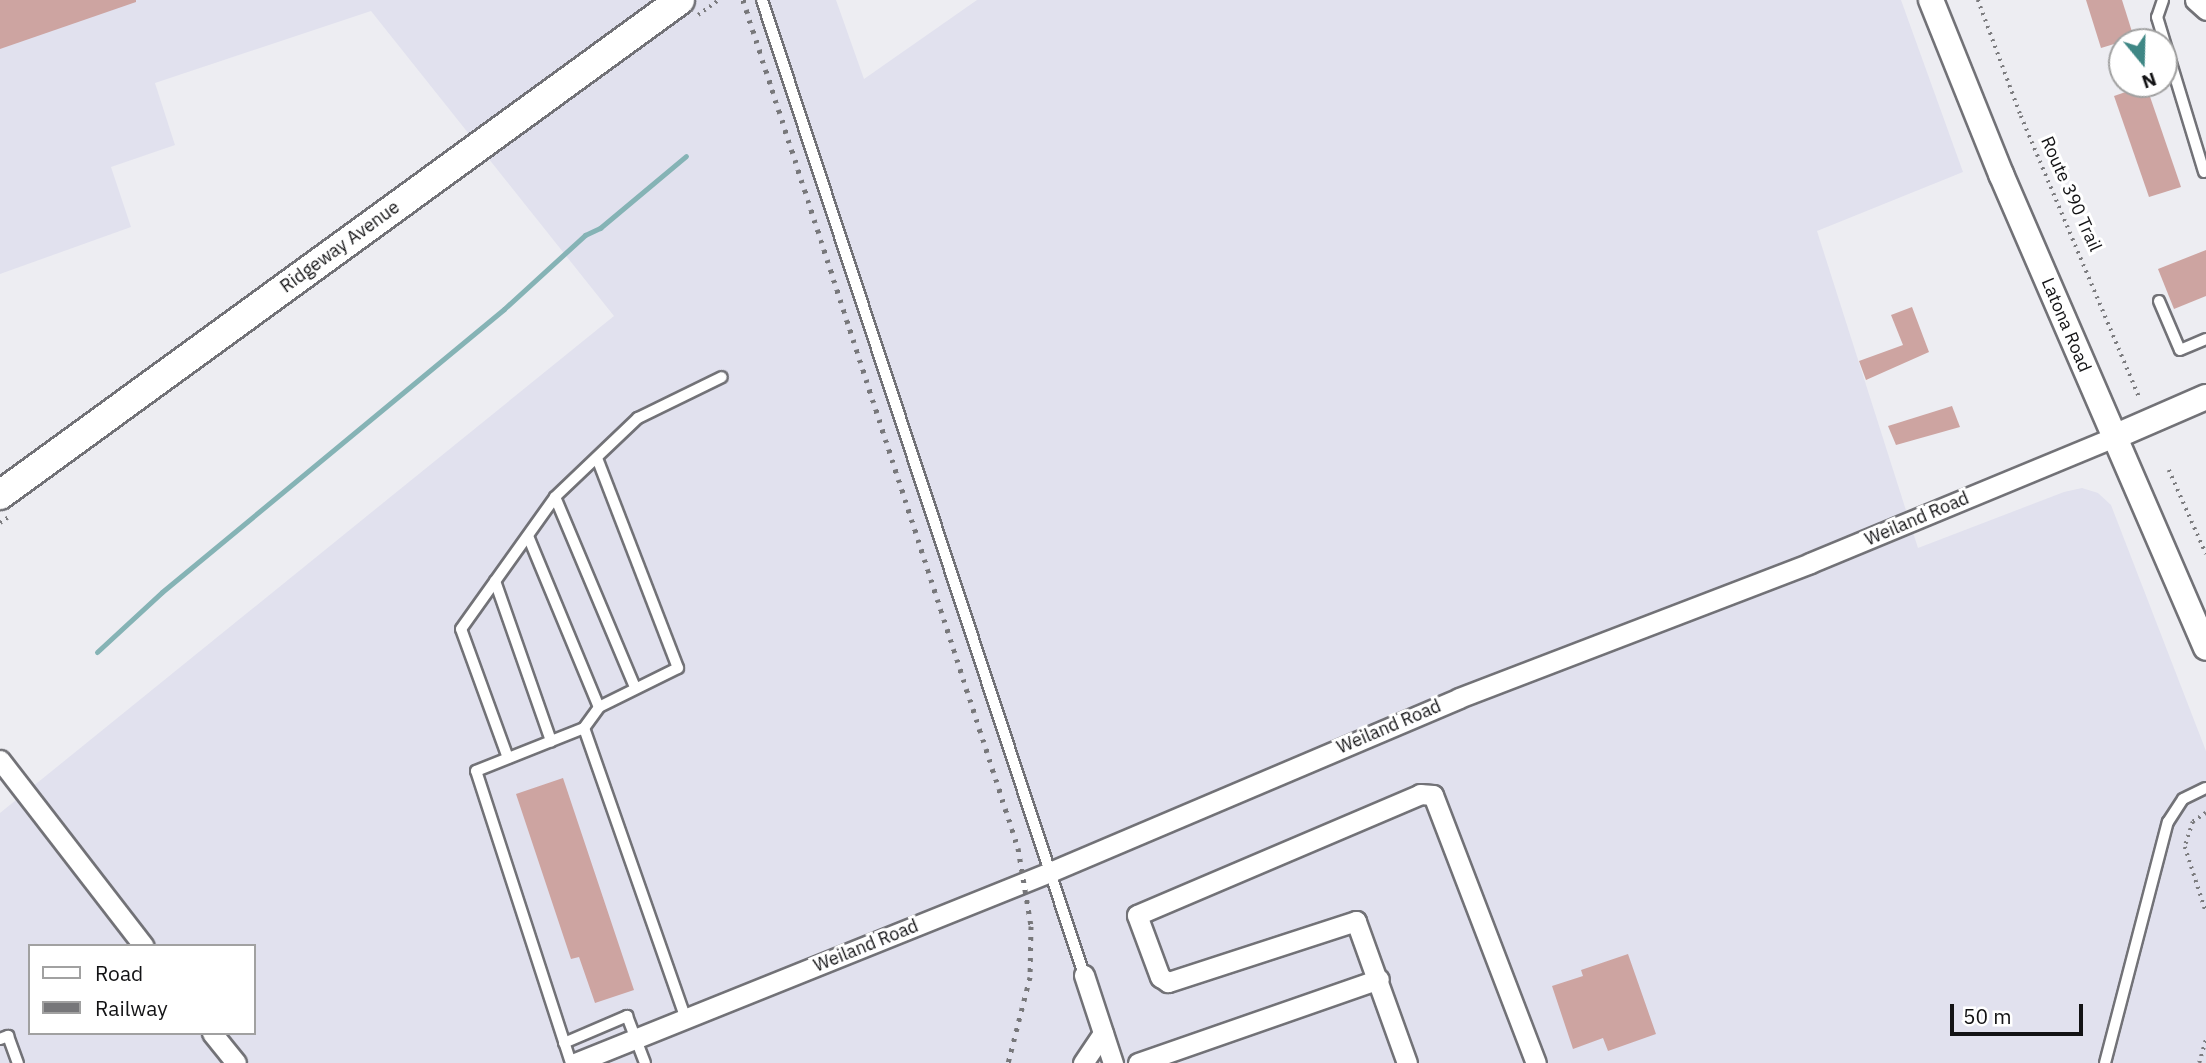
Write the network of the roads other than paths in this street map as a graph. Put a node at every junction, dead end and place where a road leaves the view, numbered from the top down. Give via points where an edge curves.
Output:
1 (762, 0) edge
2 (1931, 0) edge
3 (2162, 0) edge
4 (2195, 0) edge
5 (693, 5) edge
6 (2206, 10) edge
7 (2204, 172) dead end
8 (2159, 301) dead end
9 (2206, 339) edge
10 (722, 377) dead end
11 (2206, 397) edge
12 (2115, 437) junction
13 (598, 461) junction
14 (0, 495) edge
15 (555, 497) junction
16 (527, 536) junction
17 (495, 581) junction
18 (2206, 648) edge
19 (635, 687) junction
20 (599, 706) junction
21 (584, 728) junction
22 (551, 741) junction
23 (508, 758) junction
24 (0, 760) edge
25 (2206, 788) edge
26 (1049, 872) junction
27 (142, 944) edge
28 (1084, 975) joint
29 (1379, 979) junction
30 (687, 1018) junction
31 (1103, 1034) junction
32 (214, 1035) edge
33 (0, 1039) edge
34 (635, 1039) junction
35 (564, 1043) junction
36 (18, 1063) edge
37 (236, 1063) edge
38 (573, 1063) edge
39 (645, 1063) edge
40 (1083, 1063) edge
41 (1113, 1063) edge
42 (1138, 1063) edge
43 (1407, 1063) edge
44 (1536, 1063) edge
45 (2105, 1063) edge

1 - 26 lane
2 - 12 street, Latona Road
3 - 7 lane via 2157,17
4 - 6 street
5 - 14 main road, Ridgeway Avenue
8 - 9 lane via 2180,350
10 - 13 lane via 638,418
11 - 12 street, Weiland Road
12 - 18 street, Latona Road
12 - 26 street, Weiland Road via 1810,563 1459,698
13 - 15 lane
13 - 19 lane via 678,668
15 - 16 lane
15 - 19 lane
16 - 17 lane
16 - 20 lane
17 - 22 lane
17 - 23 lane via 461,629
19 - 20 lane
20 - 21 lane
21 - 22 lane
21 - 30 lane
22 - 23 lane
23 - 35 lane via 476,771
24 - 27 street
25 - 45 lane via 2183,799 2168,822
26 - 28 lane
26 - 30 street, Weiland Road
28 - 31 street
29 - 42 street
29 - 43 street
29 - 44 street via 1360,925 1352,919 1168,982 1160,977 1137,915 1420,794 1433,795
30 - 34 street, Weiland Road
31 - 40 street
31 - 41 street
32 - 37 street
33 - 36 lane via 8,1036
34 - 35 lane via 627,1016
34 - 38 street, Weiland Road
34 - 39 lane
35 - 38 lane

